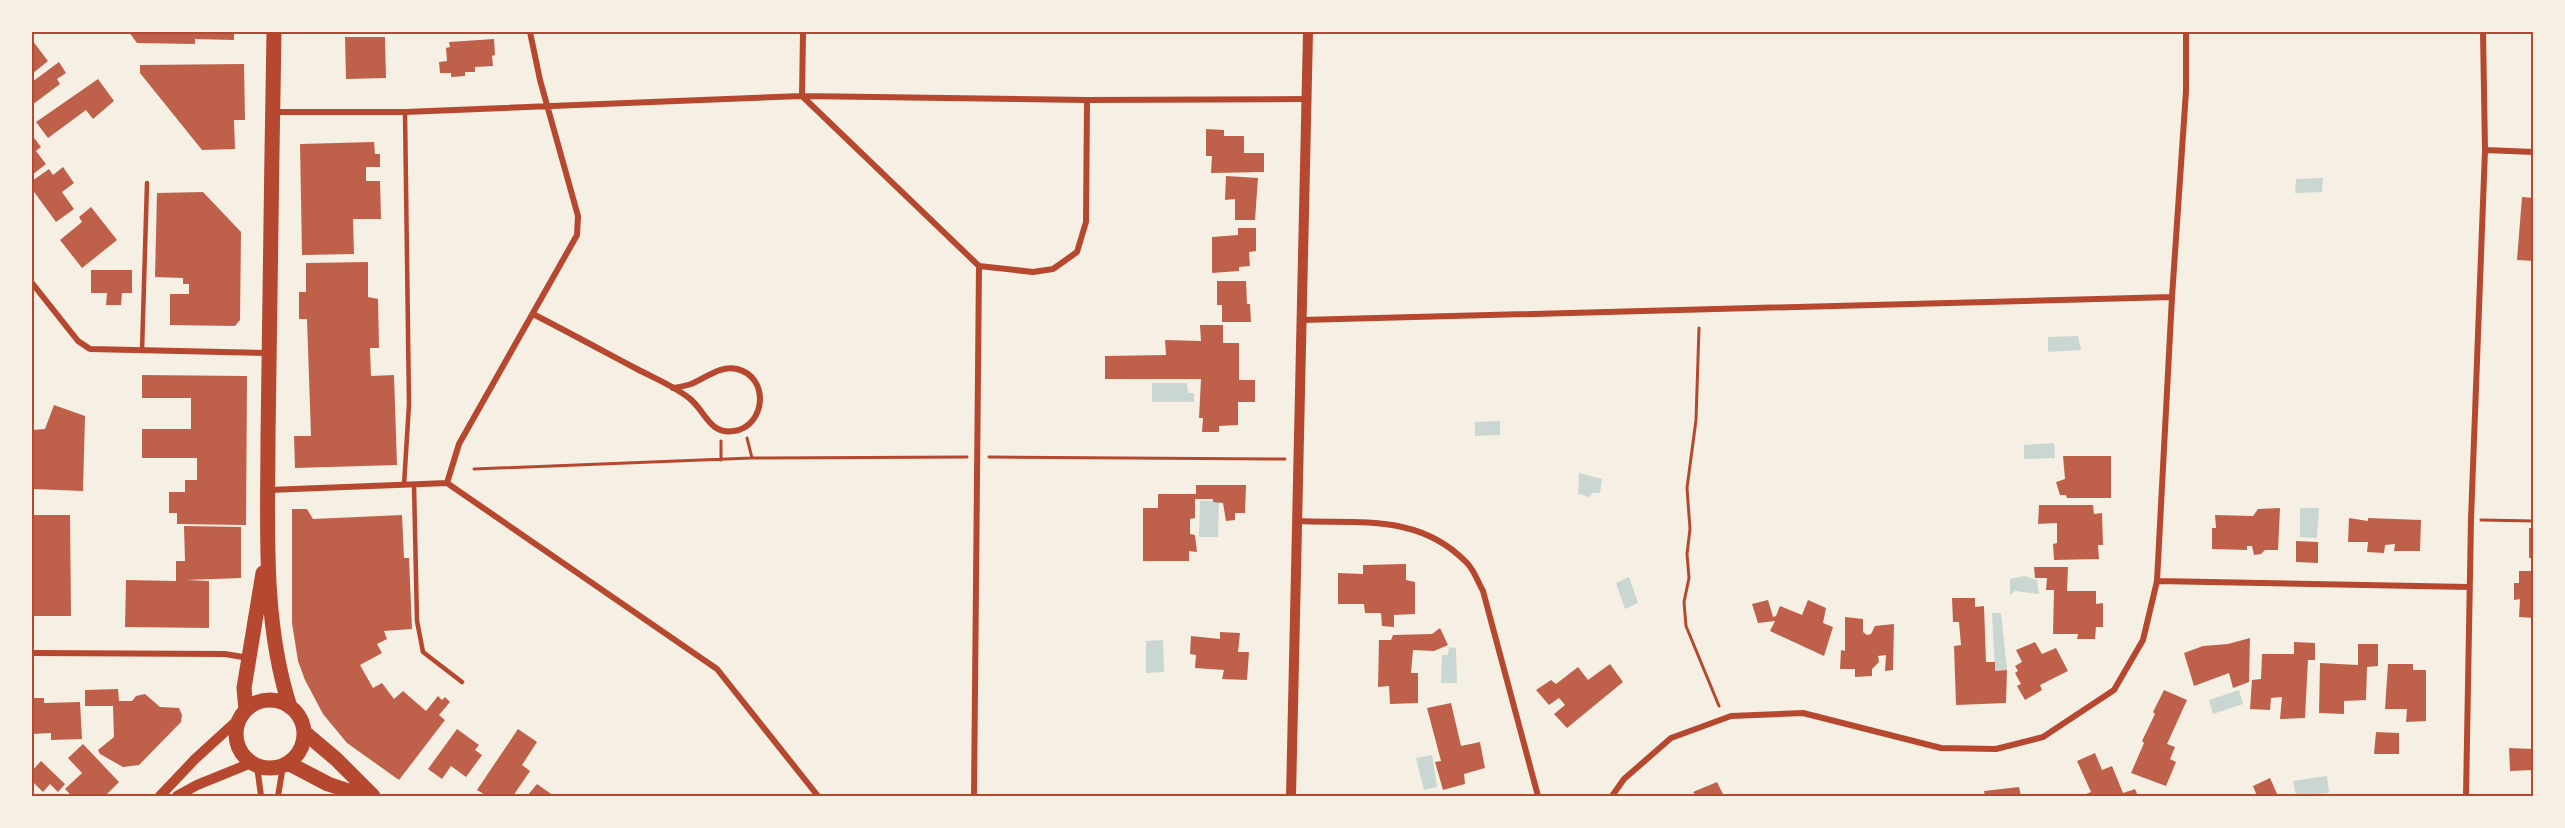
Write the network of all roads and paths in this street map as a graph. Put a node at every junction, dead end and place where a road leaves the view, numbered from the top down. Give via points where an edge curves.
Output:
1 (274, 32) edge
2 (530, 32) edge
3 (803, 32) edge
4 (1308, 32) edge
5 (2186, 32) edge
6 (2483, 32) edge
7 (802, 96) junction
8 (1307, 99) junction
9 (1087, 100) junction
10 (548, 105) junction
11 (272, 112) junction
12 (405, 112) junction
13 (2485, 150) junction
14 (2534, 152) edge
15 (147, 183) dead end
16 (979, 266) junction
17 (32, 283) edge
18 (2172, 297) junction
19 (533, 314) junction
20 (1302, 320) junction
21 (1699, 328) dead end
22 (142, 351) junction
23 (269, 352) junction
24 (673, 388) junction
25 (745, 427) junction
26 (721, 430) junction
27 (977, 457) junction
28 (752, 458) junction
29 (1299, 459) junction
30 (721, 460) junction
31 (474, 469) dead end
32 (447, 483) junction
33 (414, 485) junction
34 (404, 486) junction
35 (268, 490) junction
36 (2471, 519) junction
37 (1297, 521) junction
38 (2534, 521) edge
39 (268, 543) junction
40 (2157, 581) junction
41 (2469, 587) junction
42 (32, 653) edge
43 (250, 658) junction
44 (462, 682) dead end
45 (1719, 706) dead end
46 (290, 707) junction
47 (243, 714) junction
48 (304, 732) junction
49 (254, 764) junction
50 (286, 764) junction
51 (160, 796) edge
52 (177, 796) edge
53 (261, 796) edge
54 (278, 796) edge
55 (364, 796) edge
56 (373, 796) edge
57 (818, 796) edge
58 (974, 796) edge
59 (1291, 796) edge
60 (1538, 796) edge
61 (1612, 796) edge
62 (2466, 796) edge

1 - 11 main road
2 - 10 street
3 - 7 street
4 - 8 street
5 - 18 street via 2186,91
6 - 13 street
7 - 9 street
7 - 10 street
7 - 16 street
8 - 9 street
8 - 20 street
9 - 16 street via 1086,222 1077,252 1053,269 1033,272
10 - 12 street
10 - 19 street via 578,216 577,235
11 - 12 street
11 - 23 main road
12 - 34 lane via 408,404
13 - 14 street
13 - 36 street
15 - 22 lane
16 - 27 street
17 - 22 street via 78,341 90,349
18 - 20 street
18 - 40 street
19 - 24 street
19 - 32 street via 459,444
20 - 29 street
21 - 45 path via 1696,420 1687,488 1689,578 1684,602 1686,626
22 - 23 street
23 - 35 main road
24 - 25 street via 726,368 746,373 757,386 760,406
24 - 26 street via 689,398 707,421
25 - 26 street
25 - 28 path
26 - 30 path
27 - 28 path
27 - 29 path
27 - 58 street
28 - 30 path
29 - 37 street
30 - 31 path
32 - 33 street
32 - 57 street via 717,669
33 - 34 street
33 - 44 lane via 417,621 423,651
34 - 35 street
35 - 39 main road
36 - 38 path
36 - 41 street
37 - 59 street
37 - 60 street via 1403,525 1448,547 1468,564 1483,591
39 - 43 main road
39 - 46 main road via 272,625 280,678
40 - 41 street
40 - 61 street via 2143,640 2114,690 2043,737 1996,749 1941,748 1803,713 1731,716 1671,738 1624,779
41 - 62 street
42 - 43 street via 225,654
43 - 47 main road
46 - 47 main road via 268,700 256,703
46 - 48 main road via 302,722
47 - 49 main road via 236,734 240,750
47 - 51 street
48 - 50 main road via 300,749
48 - 56 main road
49 - 50 main road via 270,769
49 - 52 street
49 - 53 street
50 - 54 street
50 - 55 main road

